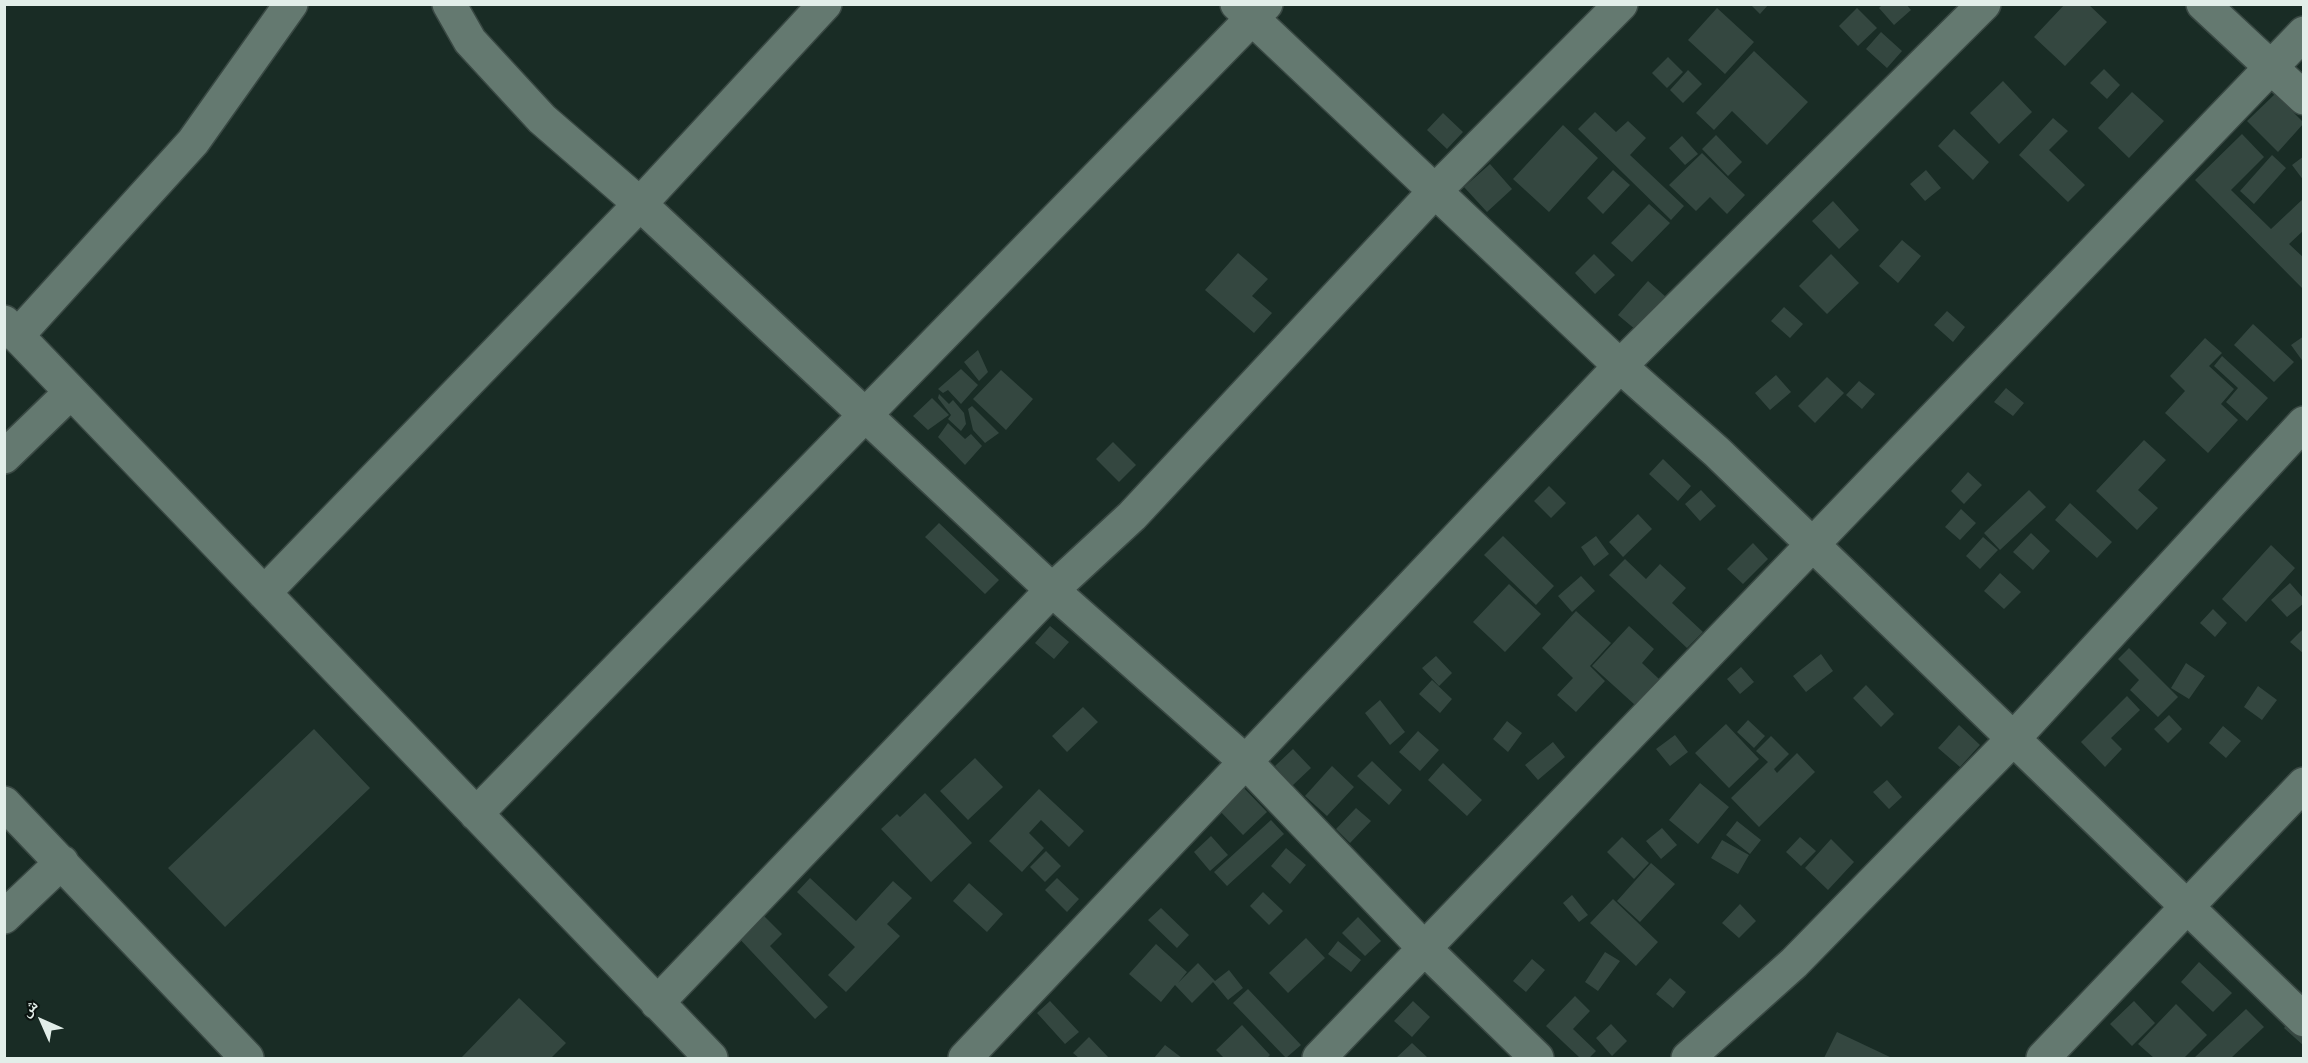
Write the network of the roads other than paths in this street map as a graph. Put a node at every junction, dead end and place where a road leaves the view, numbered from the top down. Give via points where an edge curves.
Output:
1 (291, 4) edge
2 (449, 4) edge
3 (825, 4) edge
4 (1620, 4) edge
5 (1984, 4) edge
6 (2203, 4) edge
7 (1252, 9) edge
8 (2304, 33) edge
9 (2271, 68) junction
10 (2304, 98) edge
11 (1435, 191) junction
12 (640, 204) junction
13 (11, 329) edge
14 (1620, 366) junction
15 (71, 392) junction
16 (866, 414) junction
17 (2304, 423) edge
18 (4, 457) edge
19 (1812, 544) junction
20 (1052, 590) junction
21 (264, 593) junction
22 (2014, 738) junction
23 (1246, 762) junction
24 (2304, 784) edge
25 (4, 803) edge
26 (476, 814) junction
27 (62, 862) junction
28 (2187, 905) junction
29 (4, 917) edge
30 (1425, 949) junction
31 (657, 1003) junction
32 (2304, 1020) edge
33 (247, 1059) edge
34 (711, 1059) edge
35 (965, 1059) edge
36 (1319, 1059) edge
37 (1537, 1059) edge
38 (1688, 1059) edge
39 (2043, 1059) edge

1 - 13 street via 192,142
2 - 12 street via 470,41 542,119
3 - 12 street
4 - 11 street
5 - 14 street
6 - 9 street
7 - 11 street
7 - 16 street
8 - 9 street
9 - 10 street
9 - 19 street
11 - 14 street
11 - 20 street via 1132,516
12 - 16 street
12 - 21 street
13 - 15 street
14 - 19 street
14 - 23 street
15 - 18 street
15 - 21 street
16 - 20 street
16 - 26 street
17 - 22 street
19 - 22 street
19 - 30 street
20 - 23 street
20 - 31 street
21 - 26 street
22 - 28 street
22 - 38 street via 1794,963
23 - 30 street
23 - 35 street
24 - 28 street
25 - 27 street
26 - 31 street
27 - 29 street
27 - 33 street
28 - 32 street
28 - 39 street
30 - 36 street
30 - 37 street
31 - 34 street

